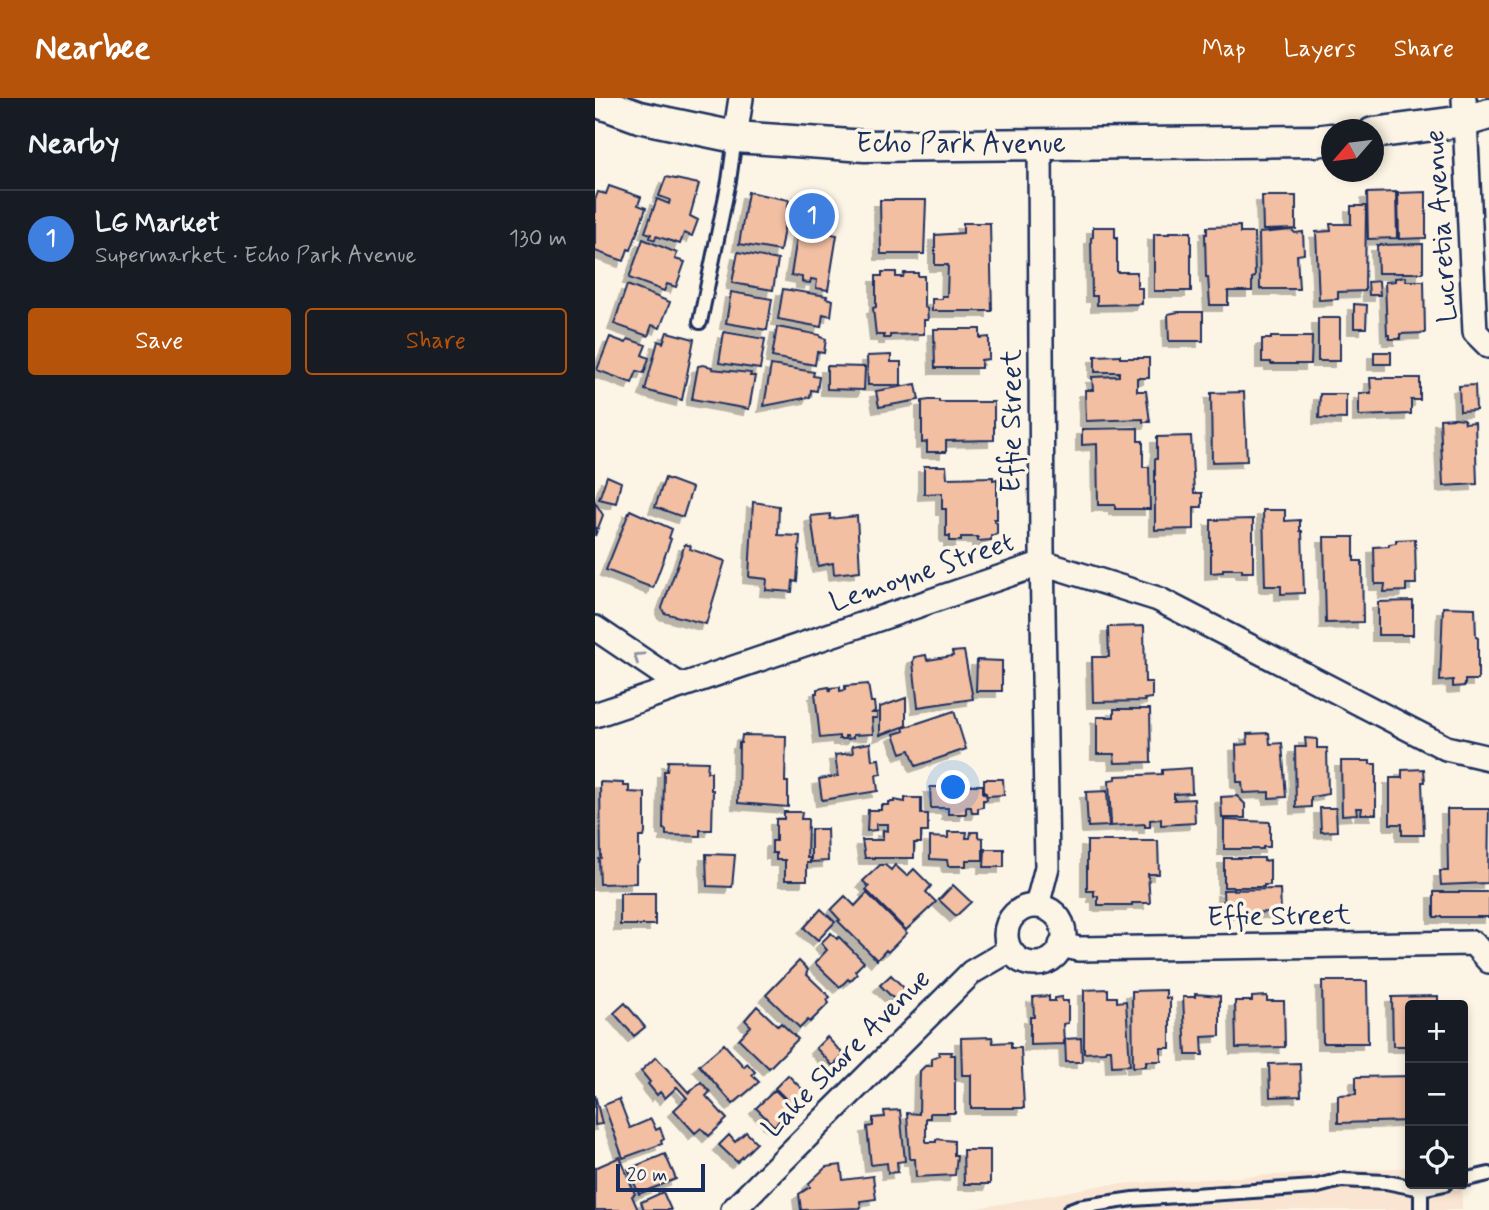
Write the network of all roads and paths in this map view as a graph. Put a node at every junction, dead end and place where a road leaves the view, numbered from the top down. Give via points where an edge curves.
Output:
1 (741, 98) edge
2 (595, 101) edge
3 (1473, 111) edge
4 (1384, 131) edge
5 (735, 137) junction
6 (1321, 140) edge
7 (1040, 144) junction
8 (700, 322) dead end
9 (1489, 345) edge
10 (1043, 563) junction
11 (595, 628) edge
12 (681, 686) junction
13 (595, 715) edge
14 (1489, 758) edge
15 (1037, 906) junction
16 (1061, 945) junction
17 (1010, 950) junction
18 (1489, 961) edge
19 (1489, 1174) edge
20 (1468, 1179) edge
21 (1405, 1186) edge
22 (1421, 1189) edge
23 (733, 1210) edge
24 (1069, 1210) edge
25 (1421, 1210) edge

1 - 5 street
2 - 5 street, Echo Park Avenue via 639,117
3 - 4 street
3 - 9 street, Lucretia Avenue via 1475,332
5 - 7 street, Echo Park Avenue via 865,146
5 - 8 lane
6 - 7 street, Echo Park Avenue
7 - 10 street, Effie Street
10 - 12 street, Lemoyne Street
10 - 14 street, Lemoyne Street via 1158,599 1446,748
10 - 15 street, Effie Street via 1047,867
12 -> 11 street
12 - 13 street, Lemoyne Street
15 - 16 street via 1060,922
15 - 17 street via 1013,916 1006,932
16 - 17 street via 1053,958 1034,964
16 - 18 street, Effie Street via 1079,949 1473,943
17 - 23 street, Lake Shore Avenue via 972,972
19 - 20 lane
21 - 24 lane via 1341,1180 1314,1187 1133,1199
22 - 25 lane

